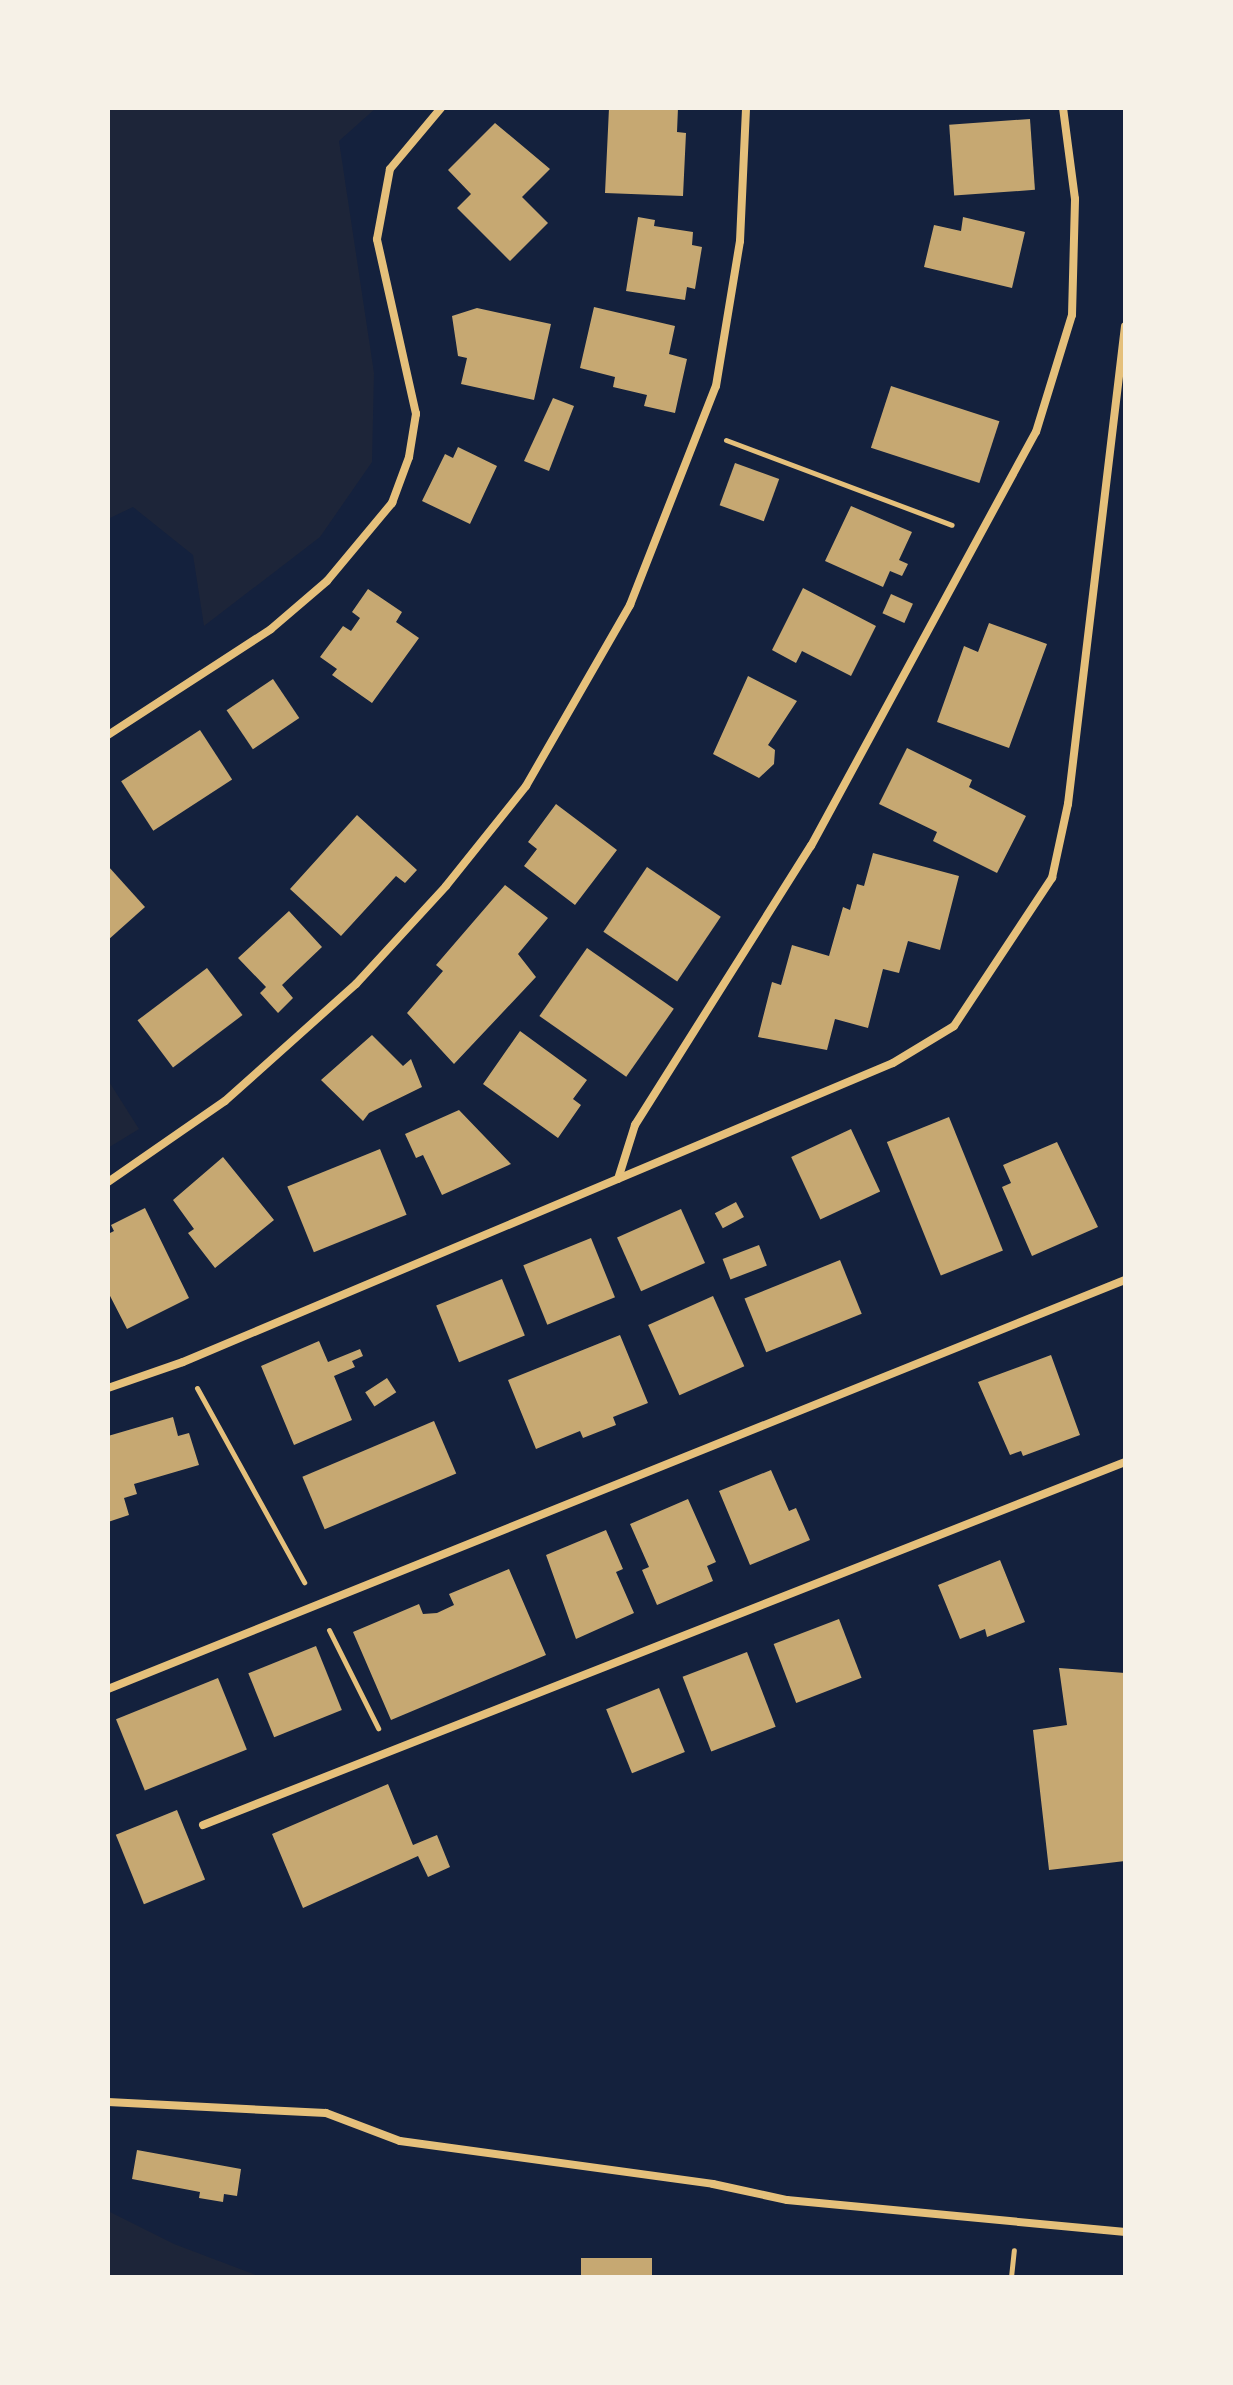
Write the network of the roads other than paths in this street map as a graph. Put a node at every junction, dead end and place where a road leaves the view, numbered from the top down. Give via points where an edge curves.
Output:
1 (441, 108) edge
2 (746, 108) edge
3 (1063, 108) edge
4 (1125, 326) edge
5 (108, 735) edge
6 (618, 1179) junction
7 (108, 1182) edge
8 (1125, 1280) edge
9 (108, 1388) edge
10 (1125, 1462) edge
11 (108, 1689) edge
12 (203, 1825) dead end
13 (108, 2102) edge
14 (1125, 2232) edge

1 - 5 street via 390,169 377,239 416,414 409,457 392,503 327,581 271,629
2 - 7 street via 740,241 716,386 630,605 526,786 446,886 356,984 225,1101
3 - 6 street via 1075,199 1072,315 1036,432 811,846 635,1125
4 - 6 street via 1068,804 1052,878 954,1026 893,1063
6 - 9 street via 183,1362
8 - 11 street
10 - 12 street
13 - 14 street via 326,2113 400,2141 713,2184 787,2200

